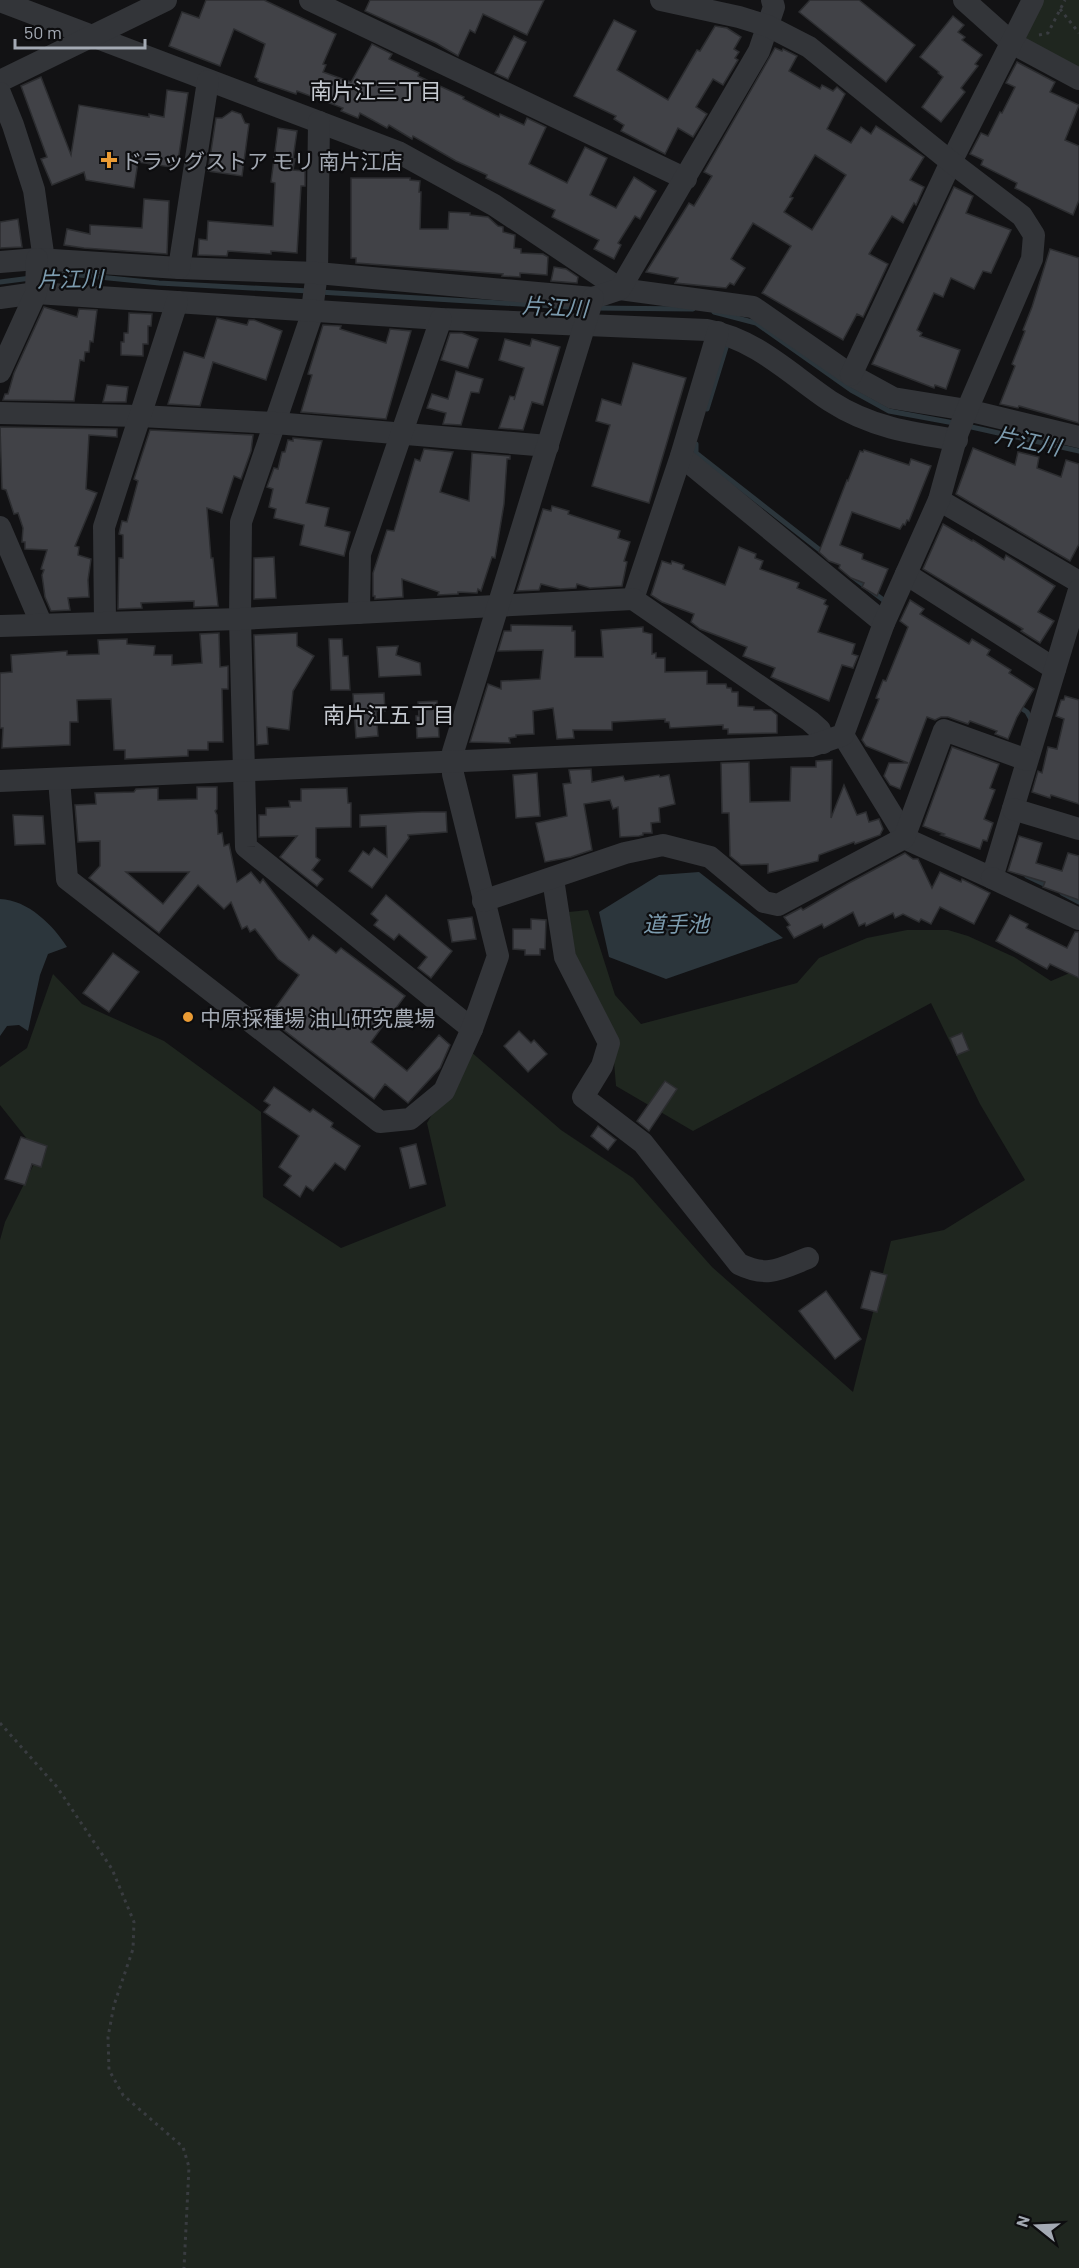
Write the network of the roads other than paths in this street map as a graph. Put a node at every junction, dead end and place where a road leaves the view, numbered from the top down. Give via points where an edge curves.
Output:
1 (166, 0) edge
2 (310, 0) edge
3 (661, 0) edge
4 (772, 0) edge
5 (964, 0) edge
6 (1033, 0) edge
7 (0, 1) edge
8 (768, 26) junction
9 (94, 37) junction
10 (1012, 43) junction
11 (1079, 79) edge
12 (0, 81) edge
13 (208, 81) junction
14 (0, 93) edge
15 (319, 122) junction
16 (951, 162) junction
17 (686, 179) junction
18 (40, 259) junction
19 (0, 262) edge
20 (179, 268) junction
21 (316, 273) junction
22 (620, 289) junction
23 (36, 293) junction
24 (0, 298) edge
25 (593, 298) junction
26 (177, 302) junction
27 (311, 311) junction
28 (441, 319) junction
29 (584, 325) junction
30 (726, 335) junction
31 (0, 372) edge
32 (851, 375) junction
33 (967, 410) junction
34 (0, 412) edge
35 (140, 416) junction
36 (275, 423) junction
37 (402, 434) junction
38 (957, 437) junction
39 (1079, 437) edge
40 (548, 446) junction
41 (681, 456) junction
42 (939, 500) junction
43 (0, 527) edge
44 (906, 574) junction
45 (1079, 582) edge
46 (1079, 590) edge
47 (633, 599) junction
48 (498, 606) junction
49 (359, 613) junction
50 (889, 613) junction
51 (240, 619) junction
52 (105, 622) junction
53 (41, 623) junction
54 (0, 626) edge
55 (1055, 669) junction
56 (833, 739) junction
57 (1027, 760) junction
58 (453, 762) junction
59 (245, 770) junction
60 (59, 779) junction
61 (0, 781) edge
62 (1019, 811) junction
63 (1079, 829) edge
64 (904, 838) junction
65 (992, 878) junction
66 (553, 879) junction
67 (483, 901) junction
68 (1079, 919) edge
69 (472, 1029) junction
70 (808, 1258) dead end

1 - 9 street
2 - 17 street
3 - 8 street
4 - 8 street via 774,7
5 - 10 street
6 - 10 street
7 - 9 street
8 - 16 street via 809,47
8 - 17 street via 759,51
9 - 12 street
9 - 13 street
10 - 11 street
10 - 16 street
13 - 15 street
13 - 20 street
14 - 18 street via 34,190
15 - 21 street
15 - 22 street via 398,152 485,200
16 - 32 street
16 - 33 street via 1022,216 1034,235 1032,259
17 - 22 street
18 - 19 street
18 - 20 street
18 - 23 street
20 - 21 street
21 - 25 street
21 - 27 street
22 - 25 street
22 - 32 street via 753,307
23 - 24 street
23 - 26 street
23 - 31 street
25 - 29 street
26 - 27 street
26 - 35 street
27 - 28 street
27 - 36 street
28 - 29 street
28 - 37 street
29 - 30 street
29 - 40 street
30 - 38 street via 777,360 830,401 869,422 905,432
30 - 41 street
32 - 33 street via 893,398
33 - 38 street
33 - 39 street
34 - 35 street
35 - 36 street
35 - 52 street via 104,527
36 - 37 street
36 - 51 street via 241,522
37 - 40 street
37 - 49 street via 360,554
38 - 42 street
40 - 48 street
41 - 47 street
41 - 50 street
42 - 44 street
42 - 45 street
43 - 53 street
44 - 50 street
44 - 55 street
46 - 55 street
47 - 48 street
47 - 56 street
48 - 49 street
48 - 58 street
49 - 51 street
50 - 56 street
51 - 52 street
51 - 59 street
52 - 53 street
53 - 54 street
55 - 57 street
56 - 58 street via 811,746
56 - 64 street
57 - 62 street
57 - 64 street via 944,730
58 - 59 street
58 - 67 street
59 - 60 street
59 - 69 street via 246,847
60 - 61 street
60 - 69 street via 67,879 380,1122 410,1119 444,1091
62 - 63 street
62 - 65 street
64 - 65 street
64 - 66 street via 778,905 764,902 710,857 663,845 625,853
65 - 68 street
66 - 67 street
66 - 70 street via 565,957 609,1043 602,1066 583,1097 643,1143 739,1263 765,1273
67 - 69 street via 498,956

